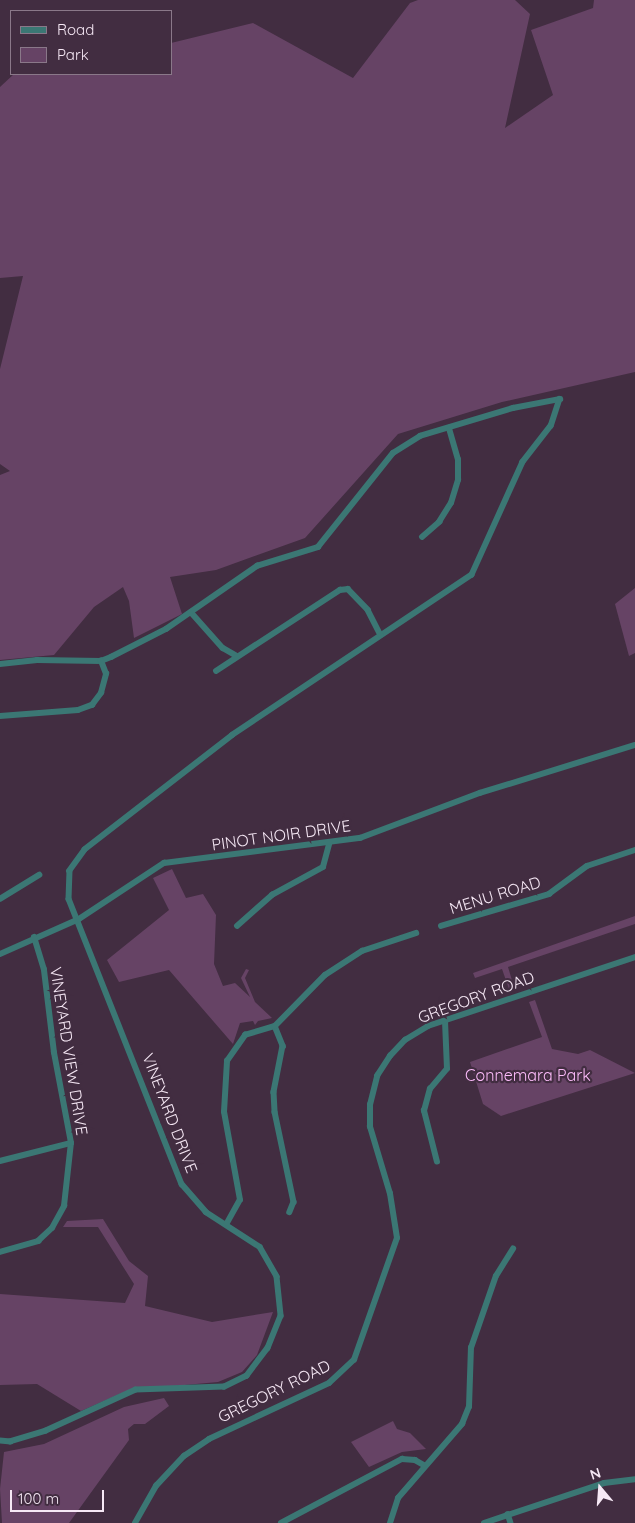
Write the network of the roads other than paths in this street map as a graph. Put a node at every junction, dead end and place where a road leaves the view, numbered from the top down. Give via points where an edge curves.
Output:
1 (449, 428) junction
2 (422, 537) dead end
3 (192, 612) junction
4 (381, 635) junction
5 (235, 656) junction
6 (101, 662) junction
7 (0, 664) edge
8 (216, 671) dead end
9 (0, 716) edge
10 (635, 744) edge
11 (329, 844) junction
12 (635, 850) edge
13 (39, 875) dead end
14 (0, 899) edge
15 (79, 919) junction
16 (237, 926) dead end
17 (441, 926) dead end
18 (416, 933) dead end
19 (34, 937) junction
20 (0, 954) edge
21 (635, 957) edge
22 (445, 1021) junction
23 (275, 1026) junction
24 (70, 1143) junction
25 (0, 1162) edge
26 (437, 1162) dead end
27 (290, 1212) dead end
28 (227, 1223) junction
29 (512, 1249) dead end
30 (0, 1252) edge
31 (0, 1441) edge
32 (424, 1465) junction
33 (635, 1479) edge
34 (508, 1514) junction
35 (135, 1523) edge
36 (281, 1523) edge
37 (390, 1523) edge
38 (484, 1523) edge
39 (511, 1523) edge

1 - 2 street via 458,460 458,480 451,503
1 - 3 street via 420,436 393,453 318,547 257,566
1 - 4 street, VINEYARD DRIVE via 513,408 560,399 551,426 523,462 472,576
3 - 5 street via 223,648
3 - 6 street
4 - 5 street via 368,610 348,589 340,590
4 - 15 street, VINEYARD DRIVE via 233,735 85,850 70,871 69,899
5 - 8 street
6 - 7 street via 37,660
6 - 9 street via 106,674 101,692 92,705 78,710
10 - 11 street, PINOT NOIR DRIVE via 480,793 360,838
11 - 15 street, PINOT NOIR DRIVE via 164,863
11 - 16 street via 323,867 272,895
12 - 17 street, MENU ROAD via 587,866 549,894
13 - 14 street
15 - 19 street, PINOT NOIR DRIVE
15 - 28 street, VINEYARD DRIVE via 182,1184 206,1212
18 - 23 street via 362,951 326,975
19 - 20 street, PINOT NOIR DRIVE
19 - 24 street, VINEYARD VIEW DRIVE via 44,970
21 - 22 street, GREGORY ROAD
22 - 26 street via 447,1069 430,1090 424,1110
22 - 35 street, GREGORY ROAD via 428,1026 405,1040 390,1056 375,1083 370,1127 390,1194 398,1238 354,1360 329,1383 209,1439 184,1456 156,1486
23 - 27 street via 283,1046 274,1092 275,1112 294,1202
23 - 28 street via 245,1036 227,1061 224,1112 240,1200
24 - 25 street
24 - 30 street, VINEYARD VIEW DRIVE via 64,1206 52,1228 25,1248
28 - 31 street, VINEYARD DRIVE via 260,1247 277,1277 281,1316 268,1348 247,1376 224,1386 136,1390 46,1430 11,1442
29 - 32 street via 496,1276 471,1348 469,1407 462,1424
32 - 36 street via 402,1459
32 - 37 street via 398,1498
33 - 34 street via 604,1483
34 - 38 street
34 - 39 street

